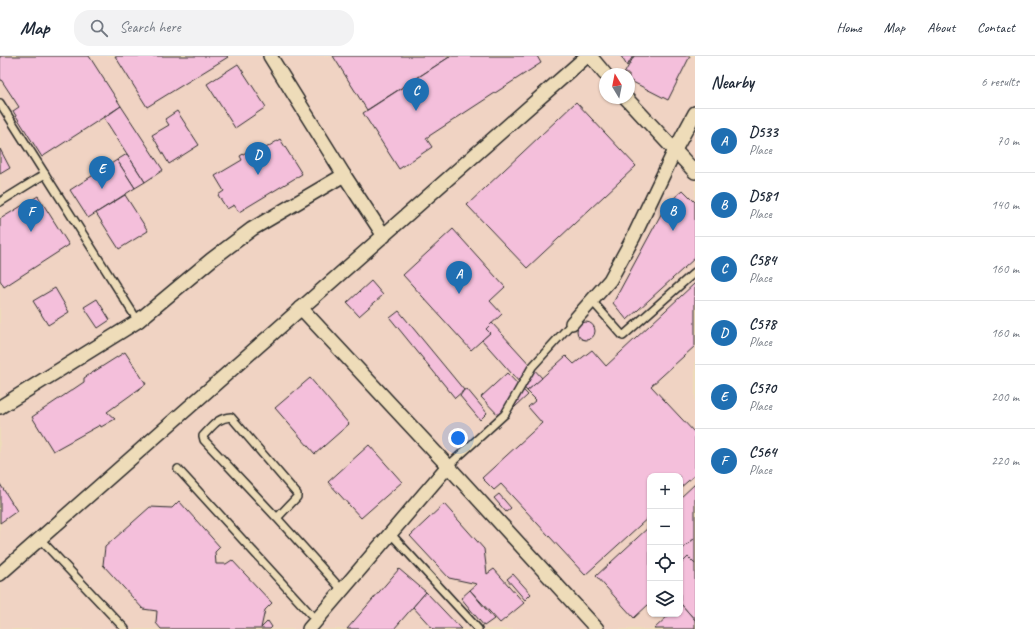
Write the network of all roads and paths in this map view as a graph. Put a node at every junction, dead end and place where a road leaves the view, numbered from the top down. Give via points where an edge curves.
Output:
1 (270, 56) edge
2 (587, 56) edge
3 (590, 56) edge
4 (600, 68) edge
5 (0, 104) edge
6 (632, 104) edge
7 (695, 113) edge
8 (675, 150) junction
9 (695, 172) edge
10 (45, 174) junction
11 (344, 175) junction
12 (0, 202) edge
13 (384, 236) junction
14 (695, 272) edge
15 (592, 301) junction
16 (301, 308) junction
17 (138, 321) junction
18 (572, 323) joint
19 (0, 407) edge
20 (448, 466) junction
21 (178, 469) dead end
22 (277, 518) junction
23 (390, 533) junction
24 (39, 538) junction
25 (0, 574) edge
26 (342, 590) junction
27 (312, 625) edge
28 (125, 629) edge
29 (478, 629) edge
30 (597, 629) edge

1 - 11 street
2 - 13 street
3 - 4 street
5 - 10 lane
6 - 8 street
7 - 8 street
8 - 9 street
8 - 15 street via 610,280
10 - 12 lane
10 - 17 lane
11 - 13 street
11 - 17 street via 252,229
13 - 16 street
14 - 15 lane via 623,336
15 - 18 street
16 - 20 street
16 - 24 street
17 - 19 street
18 - 20 lane via 532,367 506,414
20 - 23 street
20 - 30 street
21 - 27 lane
22 - 22 lane via 297,494 231,418 217,421 203,436 204,440
22 - 26 lane
23 - 26 street
23 - 29 lane
24 - 25 street
24 - 28 lane
26 - 27 street

